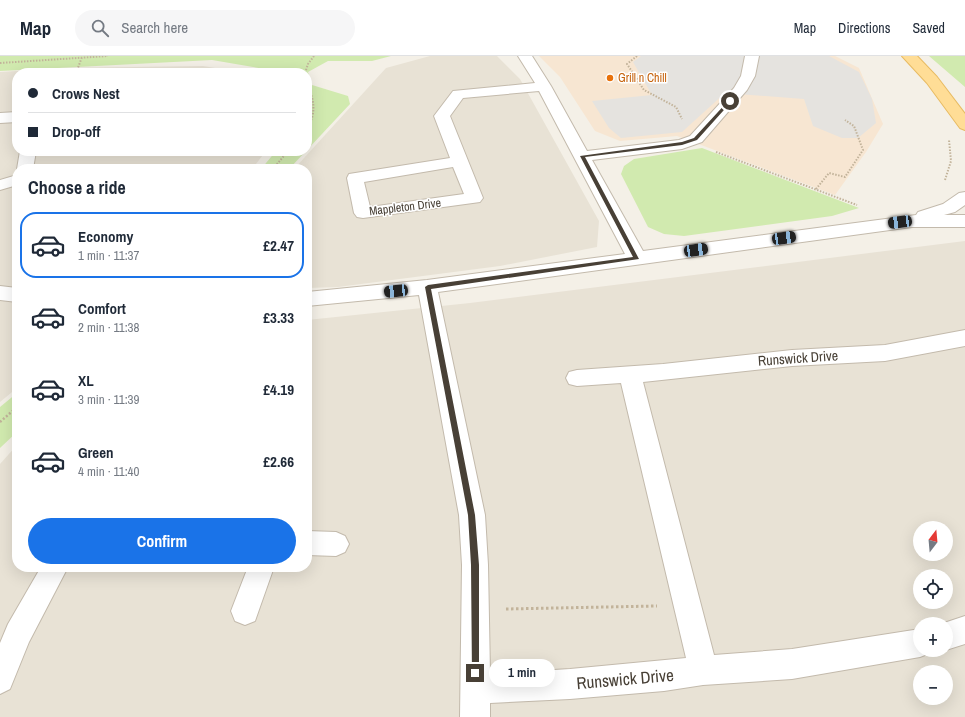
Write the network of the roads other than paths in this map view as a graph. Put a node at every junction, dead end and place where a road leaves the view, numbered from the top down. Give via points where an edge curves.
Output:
1 (525, 56) edge
2 (752, 56) edge
3 (909, 56) edge
4 (544, 86) junction
5 (12, 117) edge
6 (0, 118) edge
7 (965, 125) edge
8 (582, 156) junction
9 (459, 161) junction
10 (12, 181) edge
11 (0, 185) edge
12 (965, 197) edge
13 (912, 220) junction
14 (965, 222) edge
15 (637, 258) junction
16 (428, 287) junction
17 (0, 293) edge
18 (12, 294) edge
19 (312, 299) edge
20 (965, 338) edge
21 (630, 375) junction
22 (577, 378) dead end
23 (312, 543) edge
24 (336, 544) dead end
25 (52, 572) edge
26 (259, 572) edge
27 (245, 611) dead end
28 (965, 630) edge
29 (953, 634) edge
30 (913, 644) edge
31 (703, 670) junction
32 (0, 679) edge
33 (474, 688) junction
34 (475, 717) edge

1 - 4 street
2 - 8 street via 748,76 740,90 696,139 682,144
3 - 7 main road via 927,71
4 - 8 street
4 - 9 street, Mappleton Drive via 458,94 442,116
5 - 6 street
8 - 15 street
9 - 9 street, Mappleton Drive via 474,198 363,212 355,178
10 - 11 street
12 - 13 street via 949,208
13 - 14 street
13 - 15 street
15 - 16 street
16 - 19 street
16 - 33 street via 472,515 475,565
17 - 18 street
20 - 21 street, Runswick Drive via 885,353 792,358
21 - 22 street, Runswick Drive
21 - 31 street
23 - 24 street
25 - 32 street via 18,634
26 - 27 street
28 - 29 street
30 - 31 street, Runswick Drive via 792,664
31 - 33 street, Runswick Drive via 570,684
33 - 34 street

